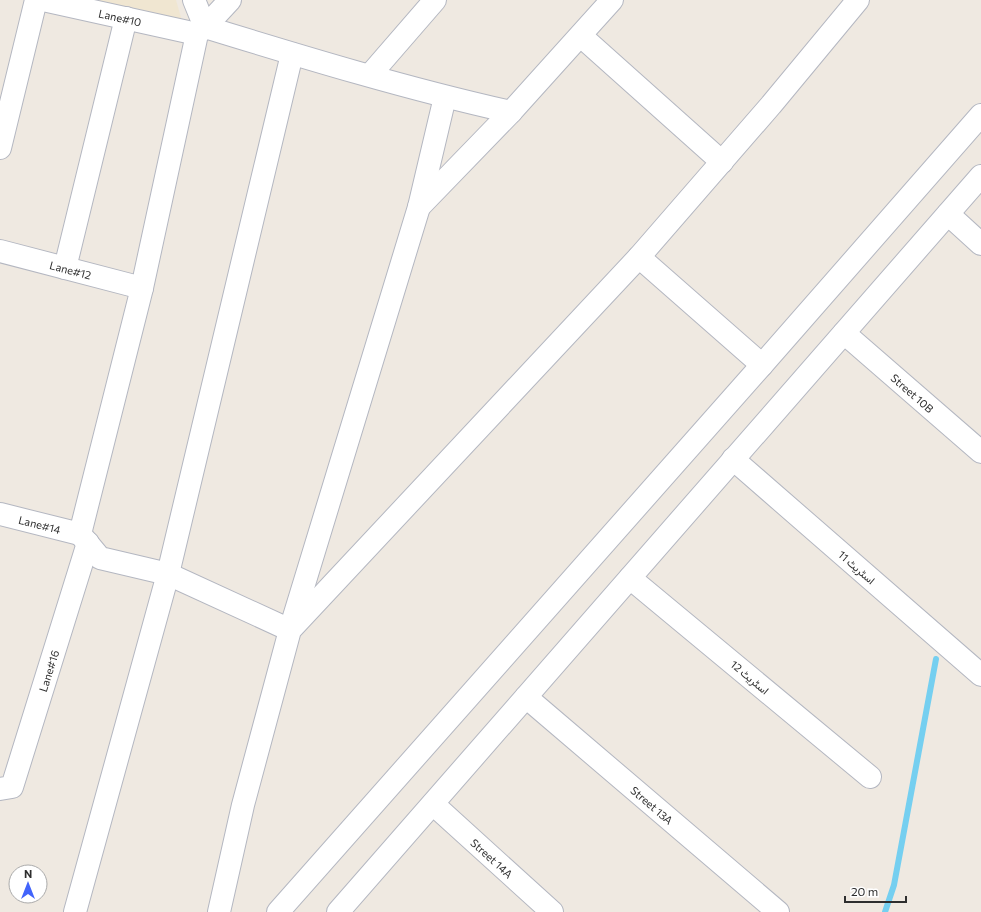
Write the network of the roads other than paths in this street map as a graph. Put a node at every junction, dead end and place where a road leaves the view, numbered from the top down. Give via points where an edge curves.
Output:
1 (36, 0) edge
2 (43, 0) edge
3 (194, 0) edge
4 (230, 0) edge
5 (435, 0) edge
6 (612, 0) edge
7 (858, 0) edge
8 (126, 18) junction
9 (201, 30) junction
10 (581, 36) junction
11 (292, 54) junction
12 (370, 75) junction
13 (445, 97) junction
14 (512, 112) junction
15 (981, 115) edge
16 (0, 148) edge
17 (722, 162) junction
18 (981, 176) edge
19 (419, 207) junction
20 (948, 214) junction
21 (981, 244) edge
22 (0, 251) edge
23 (639, 258) junction
24 (64, 268) junction
25 (142, 288) junction
26 (844, 333) junction
27 (762, 365) junction
28 (981, 452) edge
29 (733, 459) junction
30 (0, 514) edge
31 (84, 538) junction
32 (168, 574) junction
33 (630, 578) junction
34 (290, 630) junction
35 (981, 675) edge
36 (526, 697) junction
37 (870, 777) dead end
38 (0, 789) edge
39 (433, 804) junction
40 (75, 912) edge
41 (218, 912) edge
42 (278, 912) edge
43 (338, 912) edge
44 (552, 912) edge
45 (778, 912) edge

1 - 16 street
2 - 8 street, Lane#10
3 - 9 street
4 - 9 street
5 - 12 street
6 - 10 street
7 - 17 street
8 - 9 street, Lane#10
8 - 24 street
9 - 11 street, Lane#10
9 - 25 street
10 - 14 street
10 - 17 street
11 - 12 street, Lane#10
11 - 32 street
12 - 13 street, Lane#10
13 - 14 street, Lane#10
13 - 19 street
14 - 19 street
15 - 27 street
17 - 23 street
18 - 20 street
19 - 34 street
20 - 21 street
20 - 26 street
22 - 24 street, Lane#12
23 - 27 street
23 - 34 street
24 - 25 street, Lane#12
25 - 31 street
26 - 28 street, Street 10B
26 - 29 street
27 - 42 street
29 - 33 street
29 - 35 street, اسٹریٹ 11
30 - 31 street, Lane#14
31 - 32 street via 100,558
31 - 38 street, Lane#16 via 12,787
32 - 34 street
32 - 40 street
33 - 36 street
33 - 37 street, اسٹریٹ 12
34 - 41 street via 243,805
36 - 39 street
36 - 45 street, Street 13A
39 - 43 street
39 - 44 street, Street 14A

